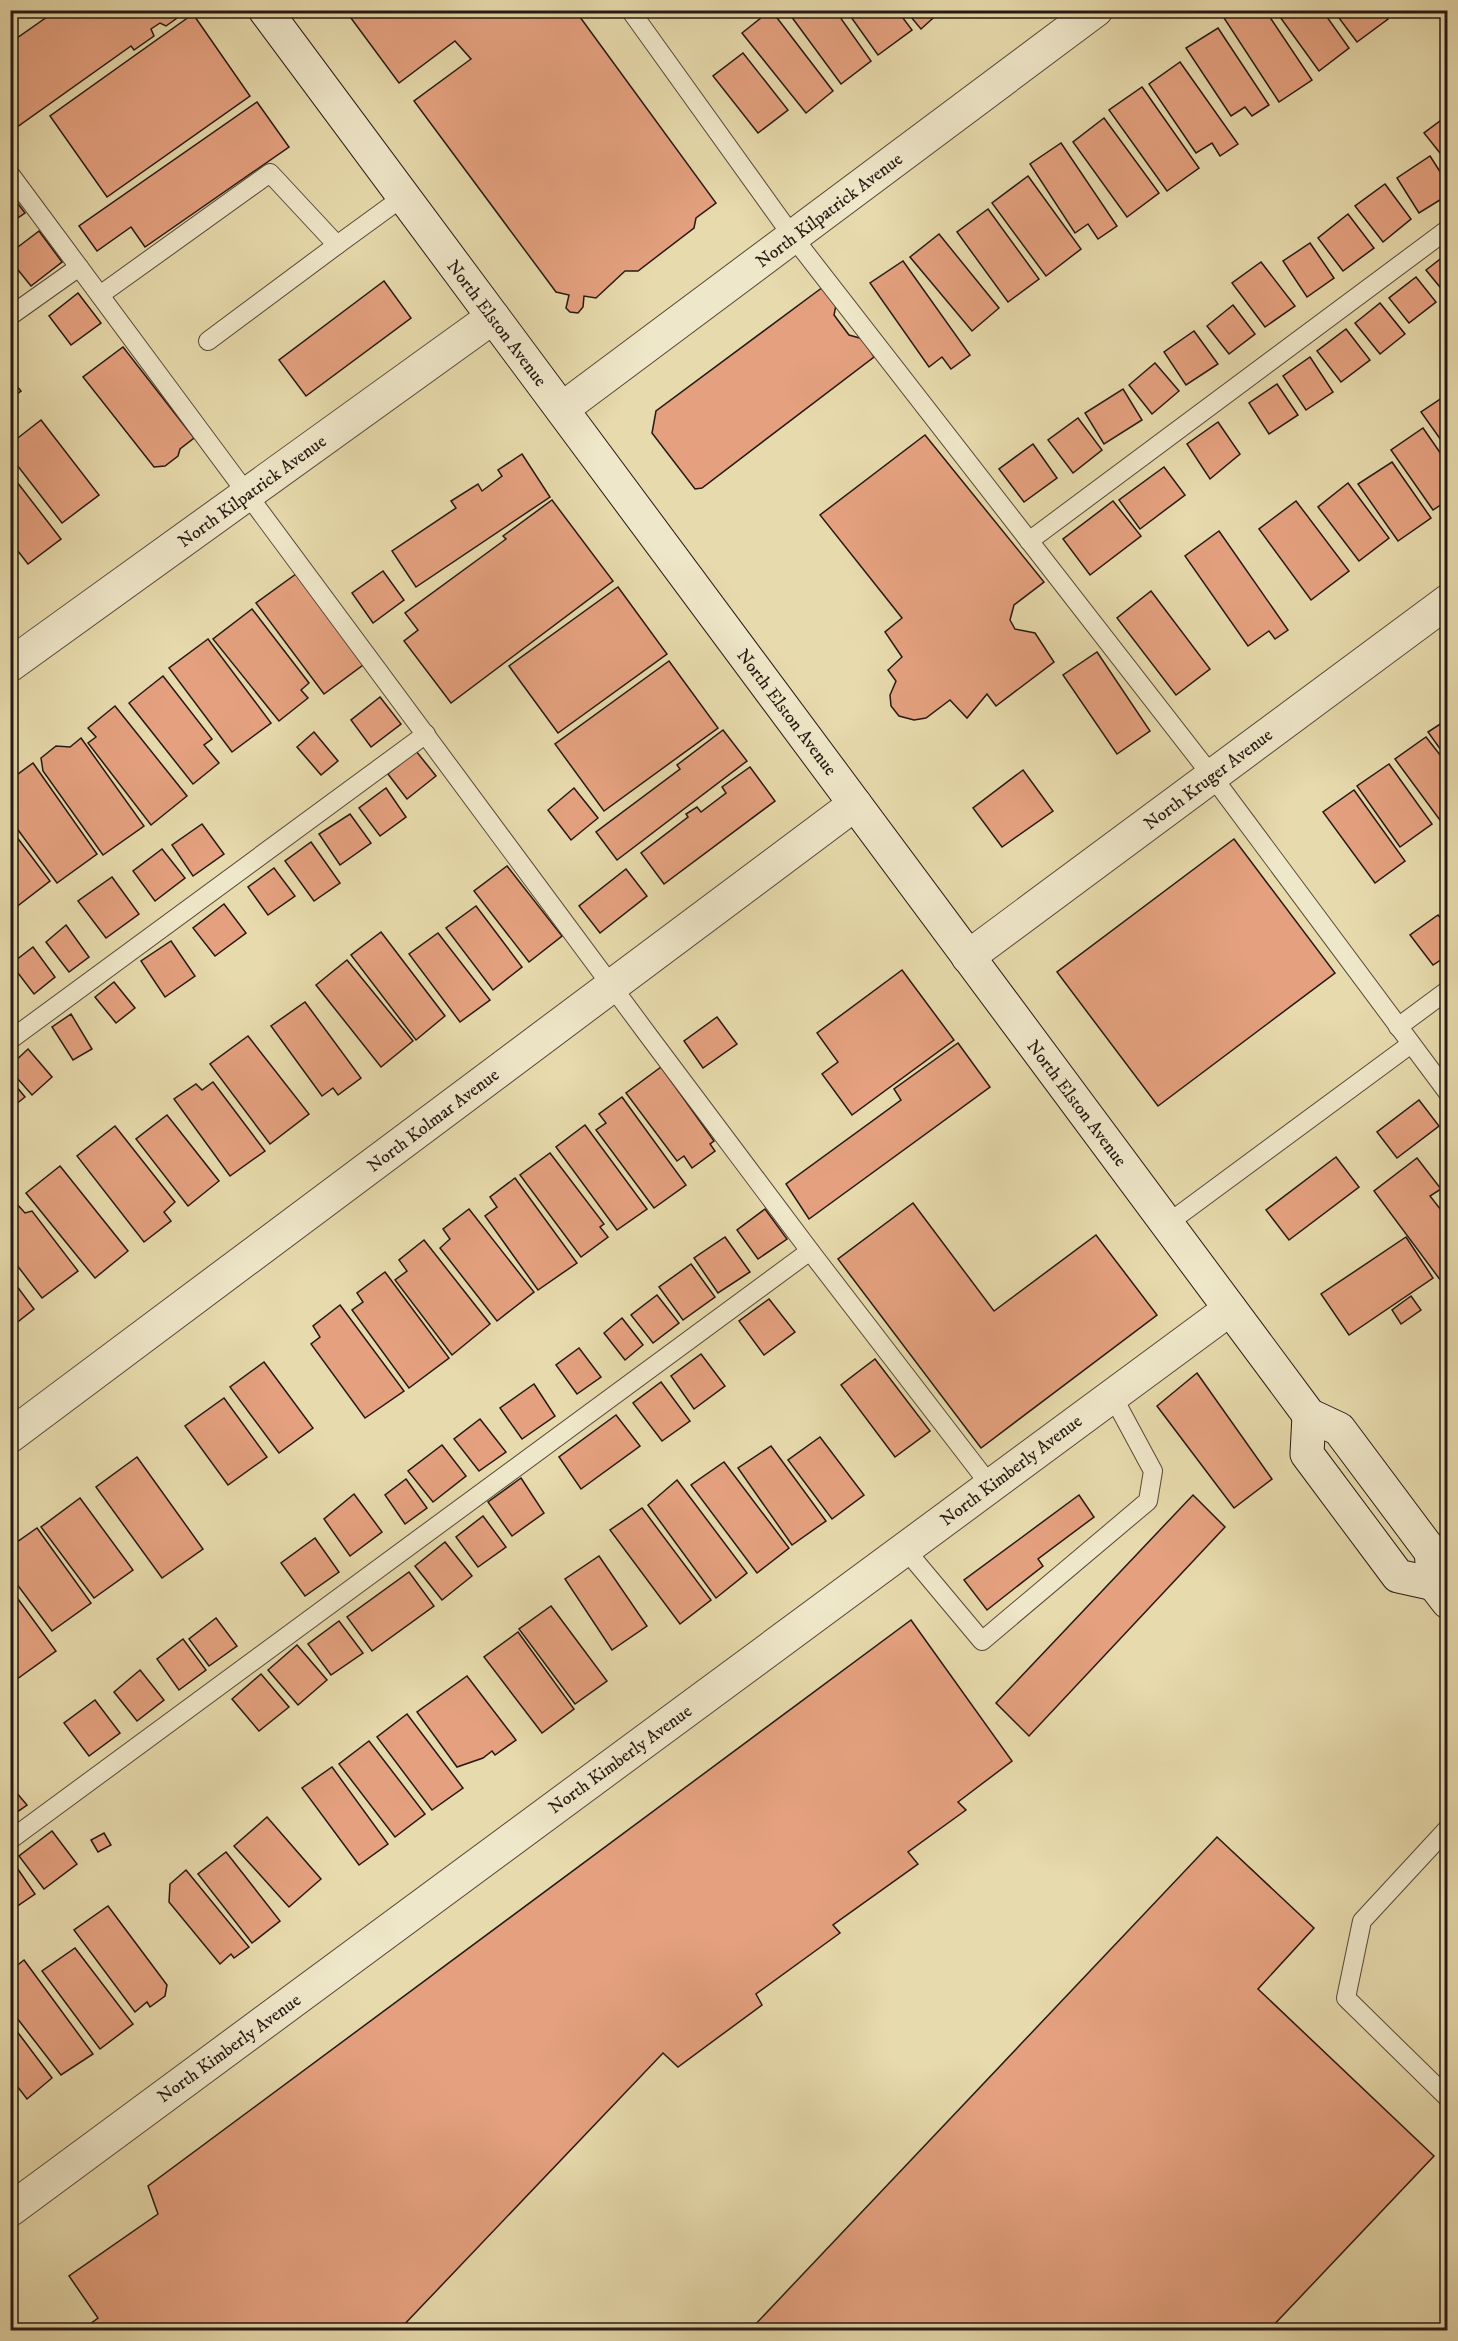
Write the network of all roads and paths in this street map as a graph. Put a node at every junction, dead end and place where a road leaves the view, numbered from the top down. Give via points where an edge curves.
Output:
1 (265, 10) edge
2 (630, 10) edge
3 (1096, 10) edge
4 (10, 174) edge
5 (403, 197) junction
6 (1448, 229) edge
7 (793, 237) junction
8 (337, 245) junction
9 (79, 267) junction
10 (100, 295) junction
11 (10, 316) edge
12 (493, 317) junction
13 (208, 341) dead end
14 (562, 410) junction
15 (248, 494) junction
16 (1029, 541) junction
17 (1448, 601) edge
18 (10, 665) edge
19 (426, 734) junction
20 (1212, 776) junction
21 (855, 804) junction
22 (968, 957) junction
23 (612, 986) junction
24 (1448, 990) edge
25 (1398, 1027) junction
26 (10, 1040) edge
27 (1411, 1044) junction
28 (1448, 1093) edge
29 (1167, 1224) junction
30 (810, 1251) junction
31 (1230, 1309) junction
32 (1112, 1395) junction
33 (10, 1436) edge
34 (990, 1485) junction
35 (905, 1549) junction
36 (1441, 1593) edge
37 (1448, 1828) edge
38 (10, 1840) edge
39 (1448, 2098) edge
40 (10, 2210) edge

1 - 5 street, North Elston Avenue
2 - 7 lane
3 - 7 street, North Kilpatrick Avenue
4 - 9 lane
5 - 8 lane
5 - 12 street, North Elston Avenue
6 - 16 lane
7 - 14 street, North Kilpatrick Avenue
7 - 16 lane
8 - 10 lane via 270,173
8 - 13 lane
9 - 10 lane
9 - 11 lane
10 - 15 lane
12 - 14 street, North Elston Avenue
12 - 15 street, North Kilpatrick Avenue
14 - 21 street, North Elston Avenue
15 - 18 street, North Kilpatrick Avenue
15 - 19 lane
16 - 20 lane
17 - 20 street, North Kruger Avenue
19 - 23 lane
19 - 26 lane
20 - 22 street, North Kruger Avenue
20 - 25 lane
21 - 22 street, North Elston Avenue
21 - 23 street, North Kolmar Avenue
22 - 29 street, North Elston Avenue
23 - 30 lane
23 - 33 street, North Kolmar Avenue
24 - 25 lane
25 - 27 lane
27 - 28 lane
27 - 29 lane
29 - 31 street, North Elston Avenue
30 - 34 lane
30 - 38 lane
31 - 32 street, North Kimberly Avenue
31 - 36 street, North Elston Avenue via 1309,1415 1339,1429 1431,1552
32 - 34 street, North Kimberly Avenue
32 - 35 lane via 1153,1471 1148,1501 982,1641
34 - 35 street, North Kimberly Avenue
35 - 40 street, North Kimberly Avenue
37 - 39 lane via 1362,1921 1346,1998

